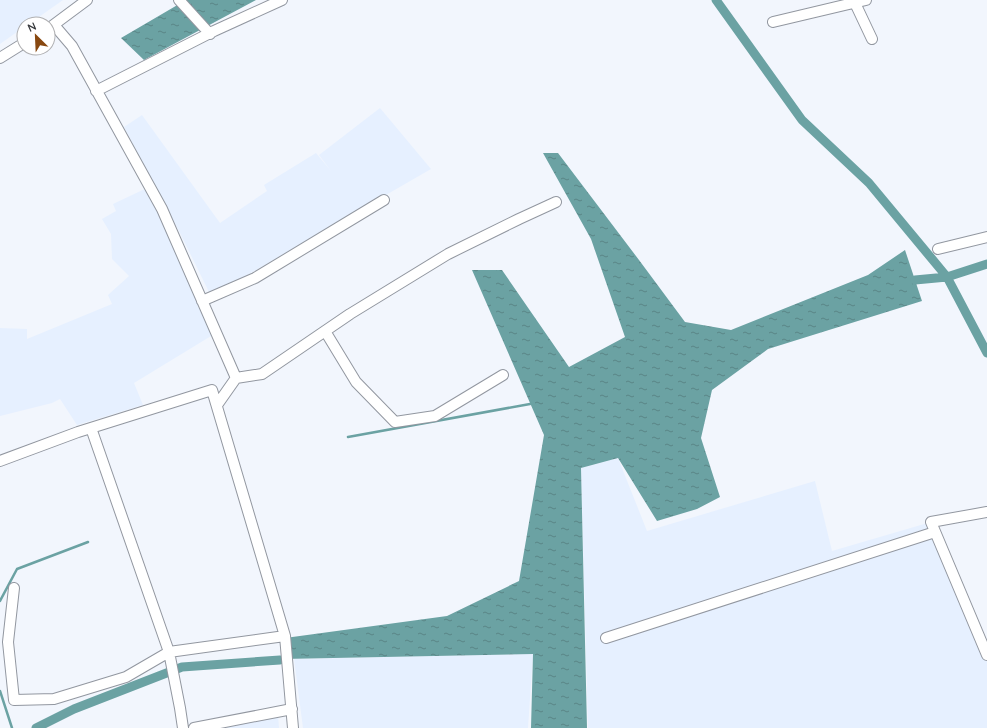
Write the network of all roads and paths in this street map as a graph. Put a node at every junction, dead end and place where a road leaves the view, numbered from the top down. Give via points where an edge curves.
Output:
1 (87, 0) edge
2 (179, 0) edge
3 (282, 0) edge
4 (866, 0) edge
5 (854, 1) edge
6 (773, 22) dead end
7 (56, 23) edge
8 (56, 32) edge
9 (210, 34) junction
10 (872, 39) dead end
11 (16, 48) edge
12 (0, 58) edge
13 (96, 91) junction
14 (384, 200) dead end
15 (556, 202) dead end
16 (987, 237) edge
17 (938, 249) dead end
18 (202, 301) junction
19 (325, 331) junction
20 (504, 375) dead end
21 (236, 378) junction
22 (217, 405) junction
23 (91, 428) junction
24 (0, 461) edge
25 (987, 512) edge
26 (935, 532) junction
27 (14, 588) dead end
28 (285, 636) junction
29 (606, 638) dead end
30 (169, 652) junction
31 (987, 655) edge
32 (292, 710) junction
33 (183, 728) edge
34 (194, 728) edge
35 (293, 728) edge

1 - 7 street
2 - 9 street
3 - 9 street
4 - 5 street
5 - 6 street
5 - 10 street
8 - 13 street via 72,46
9 - 13 street
11 - 12 street
13 - 18 street via 162,209
14 - 18 street via 255,278
15 - 19 street via 448,254
16 - 17 street
18 - 21 street
19 - 20 street via 356,382 394,422 435,416
19 - 21 street via 262,374
21 - 22 street
22 - 23 street via 212,390
22 - 28 street
23 - 24 street
23 - 30 street
25 - 26 street via 931,522
26 - 29 street
26 - 31 street
27 - 30 street via 8,642 14,700 54,699 126,677
28 - 30 street
28 - 32 street
30 - 33 street
32 - 34 street
32 - 35 street

